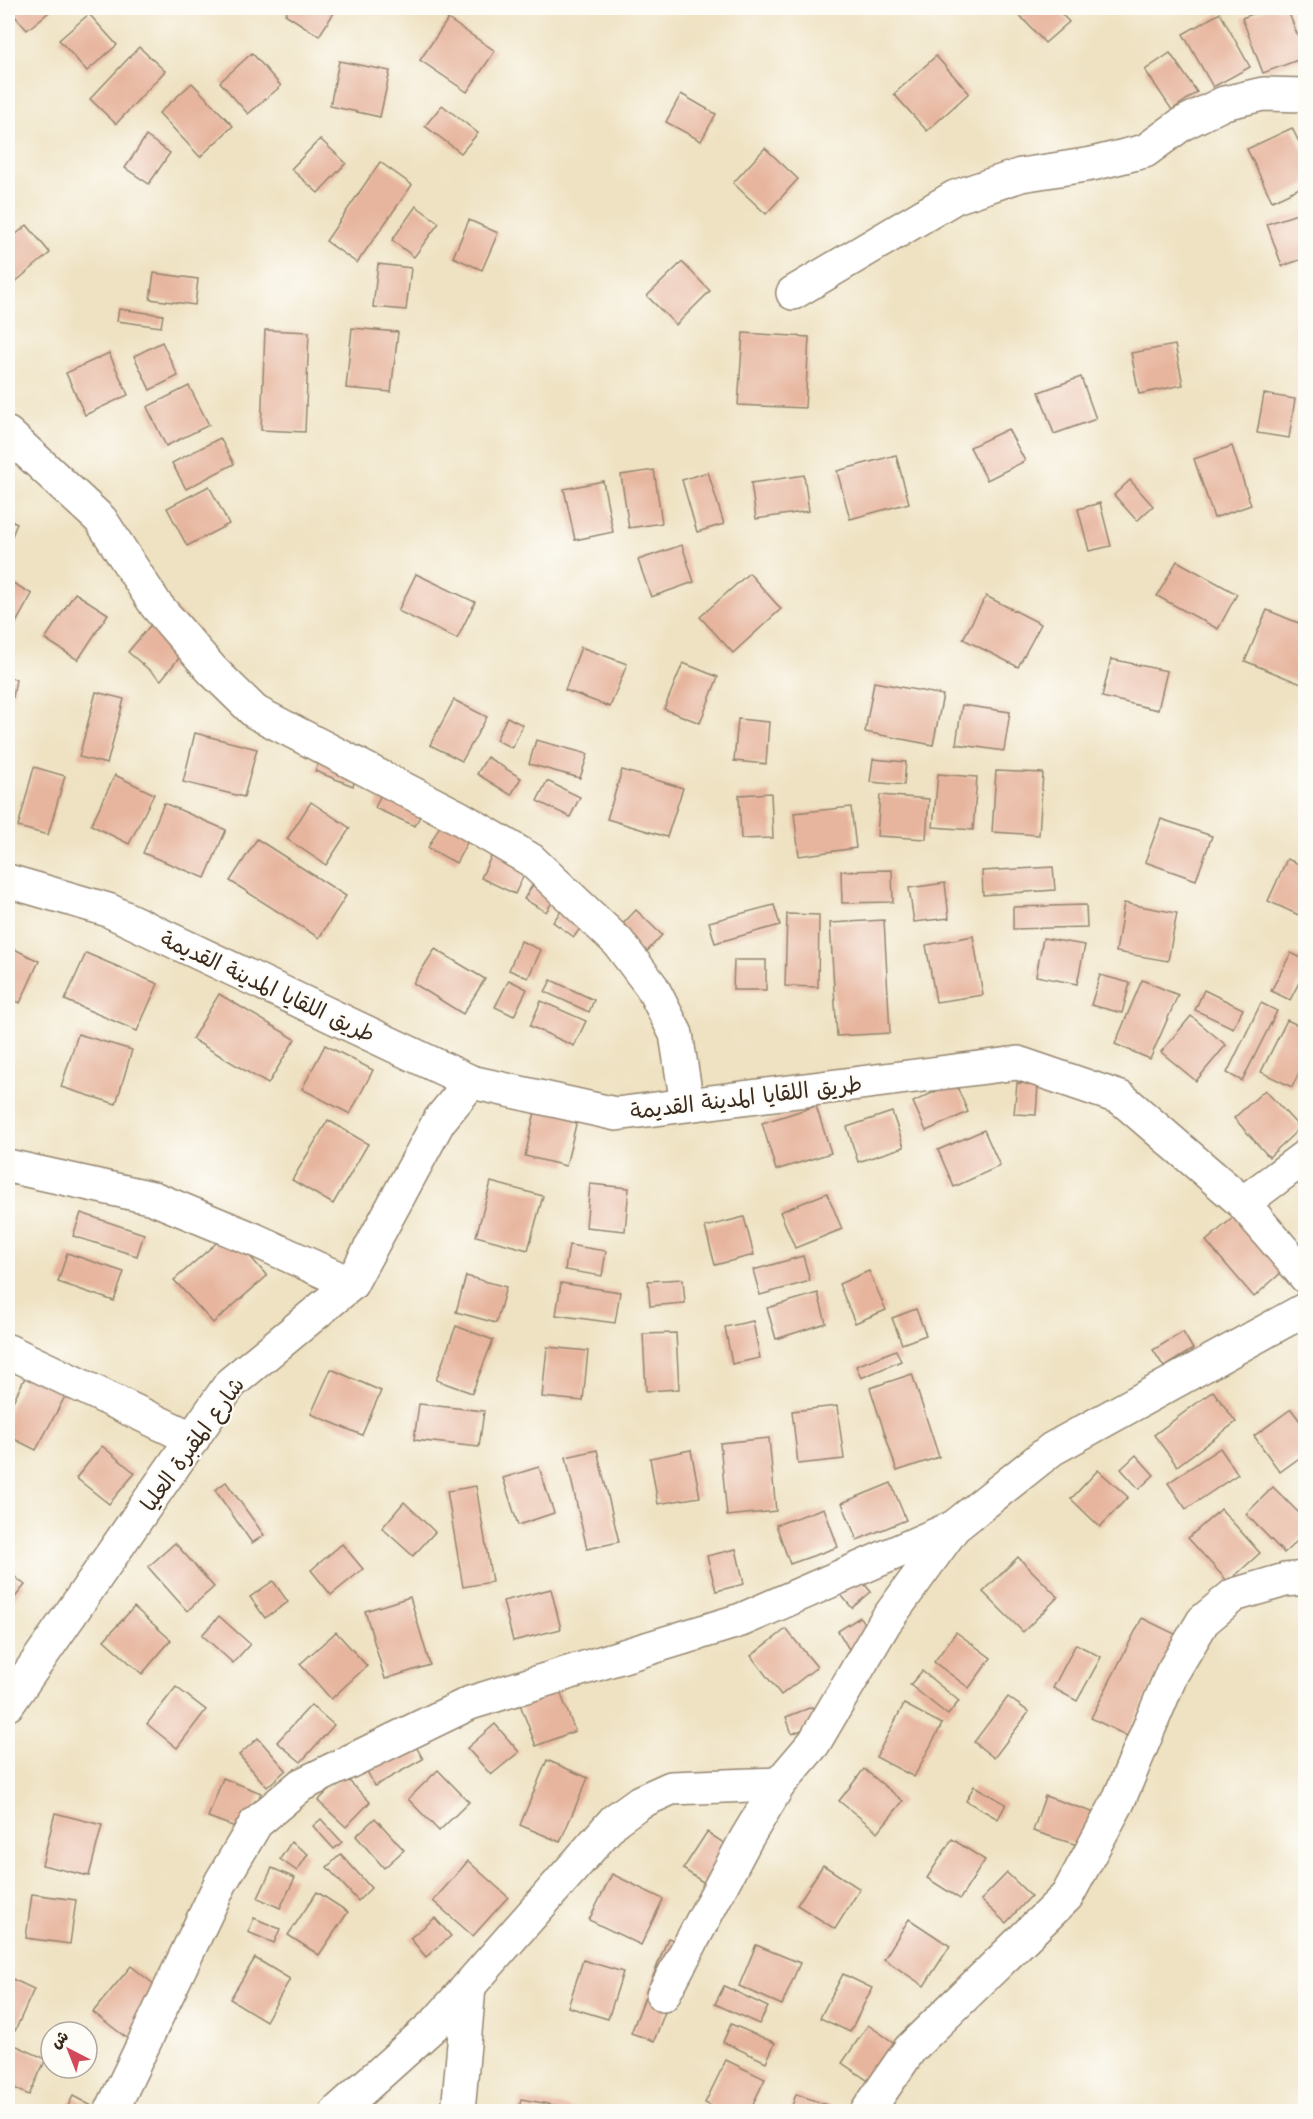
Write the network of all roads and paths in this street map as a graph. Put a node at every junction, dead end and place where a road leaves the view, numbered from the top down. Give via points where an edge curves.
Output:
1 (1305, 95) edge
2 (794, 293) dead end
3 (8, 434) edge
4 (8, 881) edge
5 (471, 1082) junction
6 (687, 1104) junction
7 (1305, 1156) edge
8 (8, 1166) edge
9 (1243, 1203) junction
10 (1305, 1277) edge
11 (351, 1284) junction
12 (1305, 1309) edge
13 (8, 1351) edge
14 (193, 1439) junction
15 (954, 1527) junction
16 (1305, 1578) edge
17 (8, 1704) edge
18 (779, 1784) junction
19 (469, 1987) junction
20 (663, 1995) dead end
21 (111, 2112) edge
22 (337, 2112) edge
23 (458, 2112) edge
24 (867, 2112) edge

1 - 2 street via 1263,94 1224,103 1182,124 1145,152 1021,175 955,197
3 - 6 street via 101,520 156,605 212,670 255,712 460,818 531,860 618,942 652,987 676,1034
4 - 5 street, طريق اللقايا المدينة القديمة via 108,910
5 - 6 street, طريق اللقايا المدينة القديمة via 616,1114
5 - 11 street, شارع المقبرة العليا via 440,1121
6 - 9 street, طريق اللقايا المدينة القديمة via 1018,1063 1121,1098
7 - 9 street
8 - 11 street via 153,1198
9 - 10 street, طريق اللقايا المدينة القديمة
11 - 14 street, شارع المقبرة العليا via 231,1383
12 - 15 street via 1052,1449
13 - 14 street
14 - 17 street, شارع المقبرة العليا
15 - 18 street via 885,1622 814,1743
15 - 21 street via 741,1620 470,1703 301,1785 256,1823 221,1882
16 - 24 street via 1234,1595 1203,1621 1172,1673 1118,1802 1066,1896 910,2049
18 - 19 street via 671,1788 640,1802 615,1820
18 - 20 street
19 - 22 street via 437,2022
19 - 23 street

